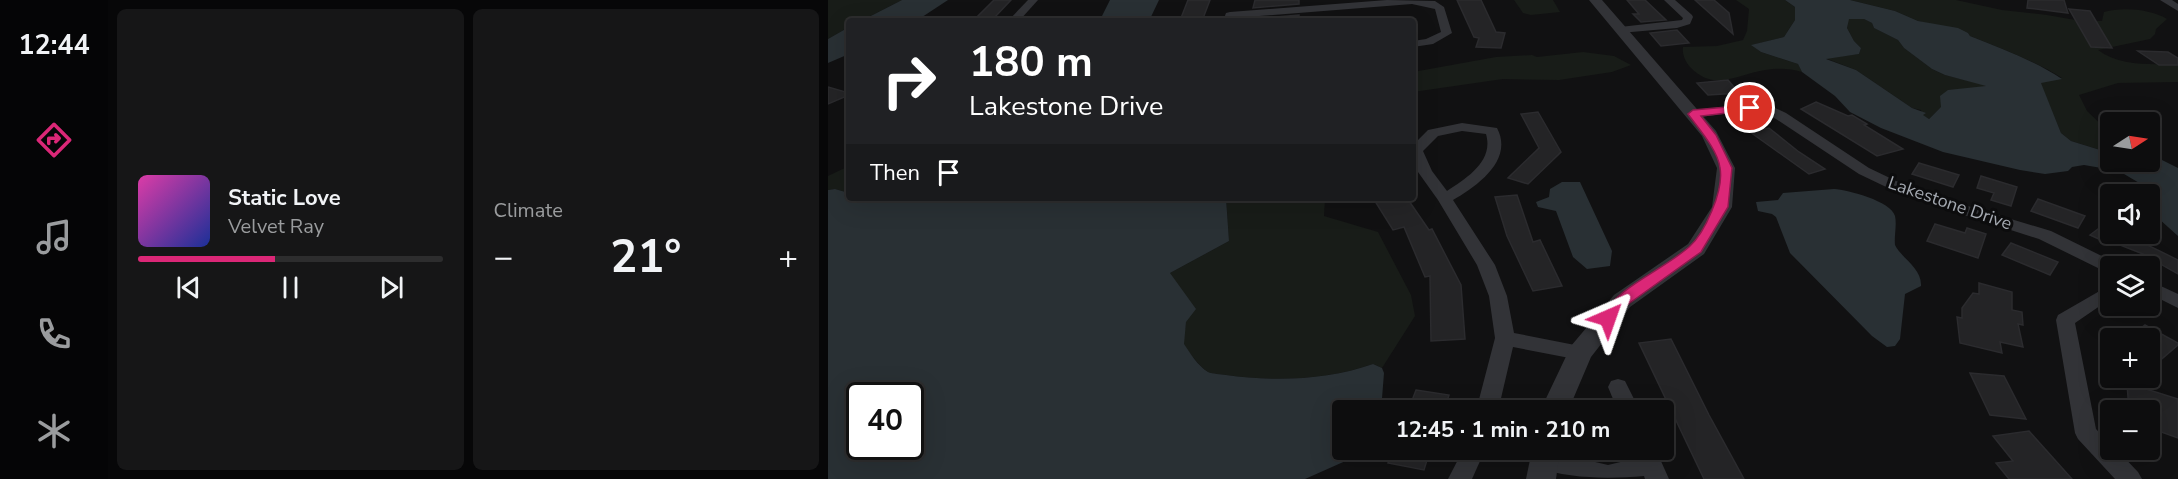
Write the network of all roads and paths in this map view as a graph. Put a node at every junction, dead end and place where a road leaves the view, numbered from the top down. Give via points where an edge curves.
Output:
1 (1033, 0) edge
2 (1233, 0) edge
3 (1595, 0) edge
4 (1669, 0) edge
5 (2165, 0) edge
6 (2178, 8) edge
7 (1016, 18) edge
8 (1229, 18) edge
9 (1620, 30) junction
10 (1416, 44) edge
11 (1693, 114) junction
12 (1445, 199) junction
13 (2100, 262) edge
14 (2160, 292) edge
15 (2100, 297) edge
16 (2178, 302) edge
17 (1505, 338) junction
18 (1580, 353) junction
19 (1618, 387) dead end
20 (1490, 400) edge
21 (1559, 400) edge
22 (1624, 400) edge
23 (1469, 460) edge
24 (1544, 463) edge
25 (1651, 464) edge
26 (1460, 479) edge
27 (2130, 479) edge

1 - 7 street
2 - 8 street
3 - 9 street
4 - 9 street via 1688,17 1686,22
5 - 6 street
8 - 10 street via 1412,1 1432,3 1439,7 1447,33
9 - 11 street
11 - 13 street, Lakestone Drive via 1766,109 1864,171 1910,193 2045,235
11 - 18 street via 1710,135 1726,168 1722,207 1696,249 1622,301
12 - 12 street via 1425,172 1416,150 1426,138 1441,130 1462,127 1492,131 1494,152 1487,166
12 - 17 street via 1486,265 1498,296
14 - 16 street
15 - 27 street via 2065,320 2086,433
17 - 18 street
17 - 20 street
18 - 21 street
19 - 22 street
23 - 26 street
24 - 25 street via 1608,475

